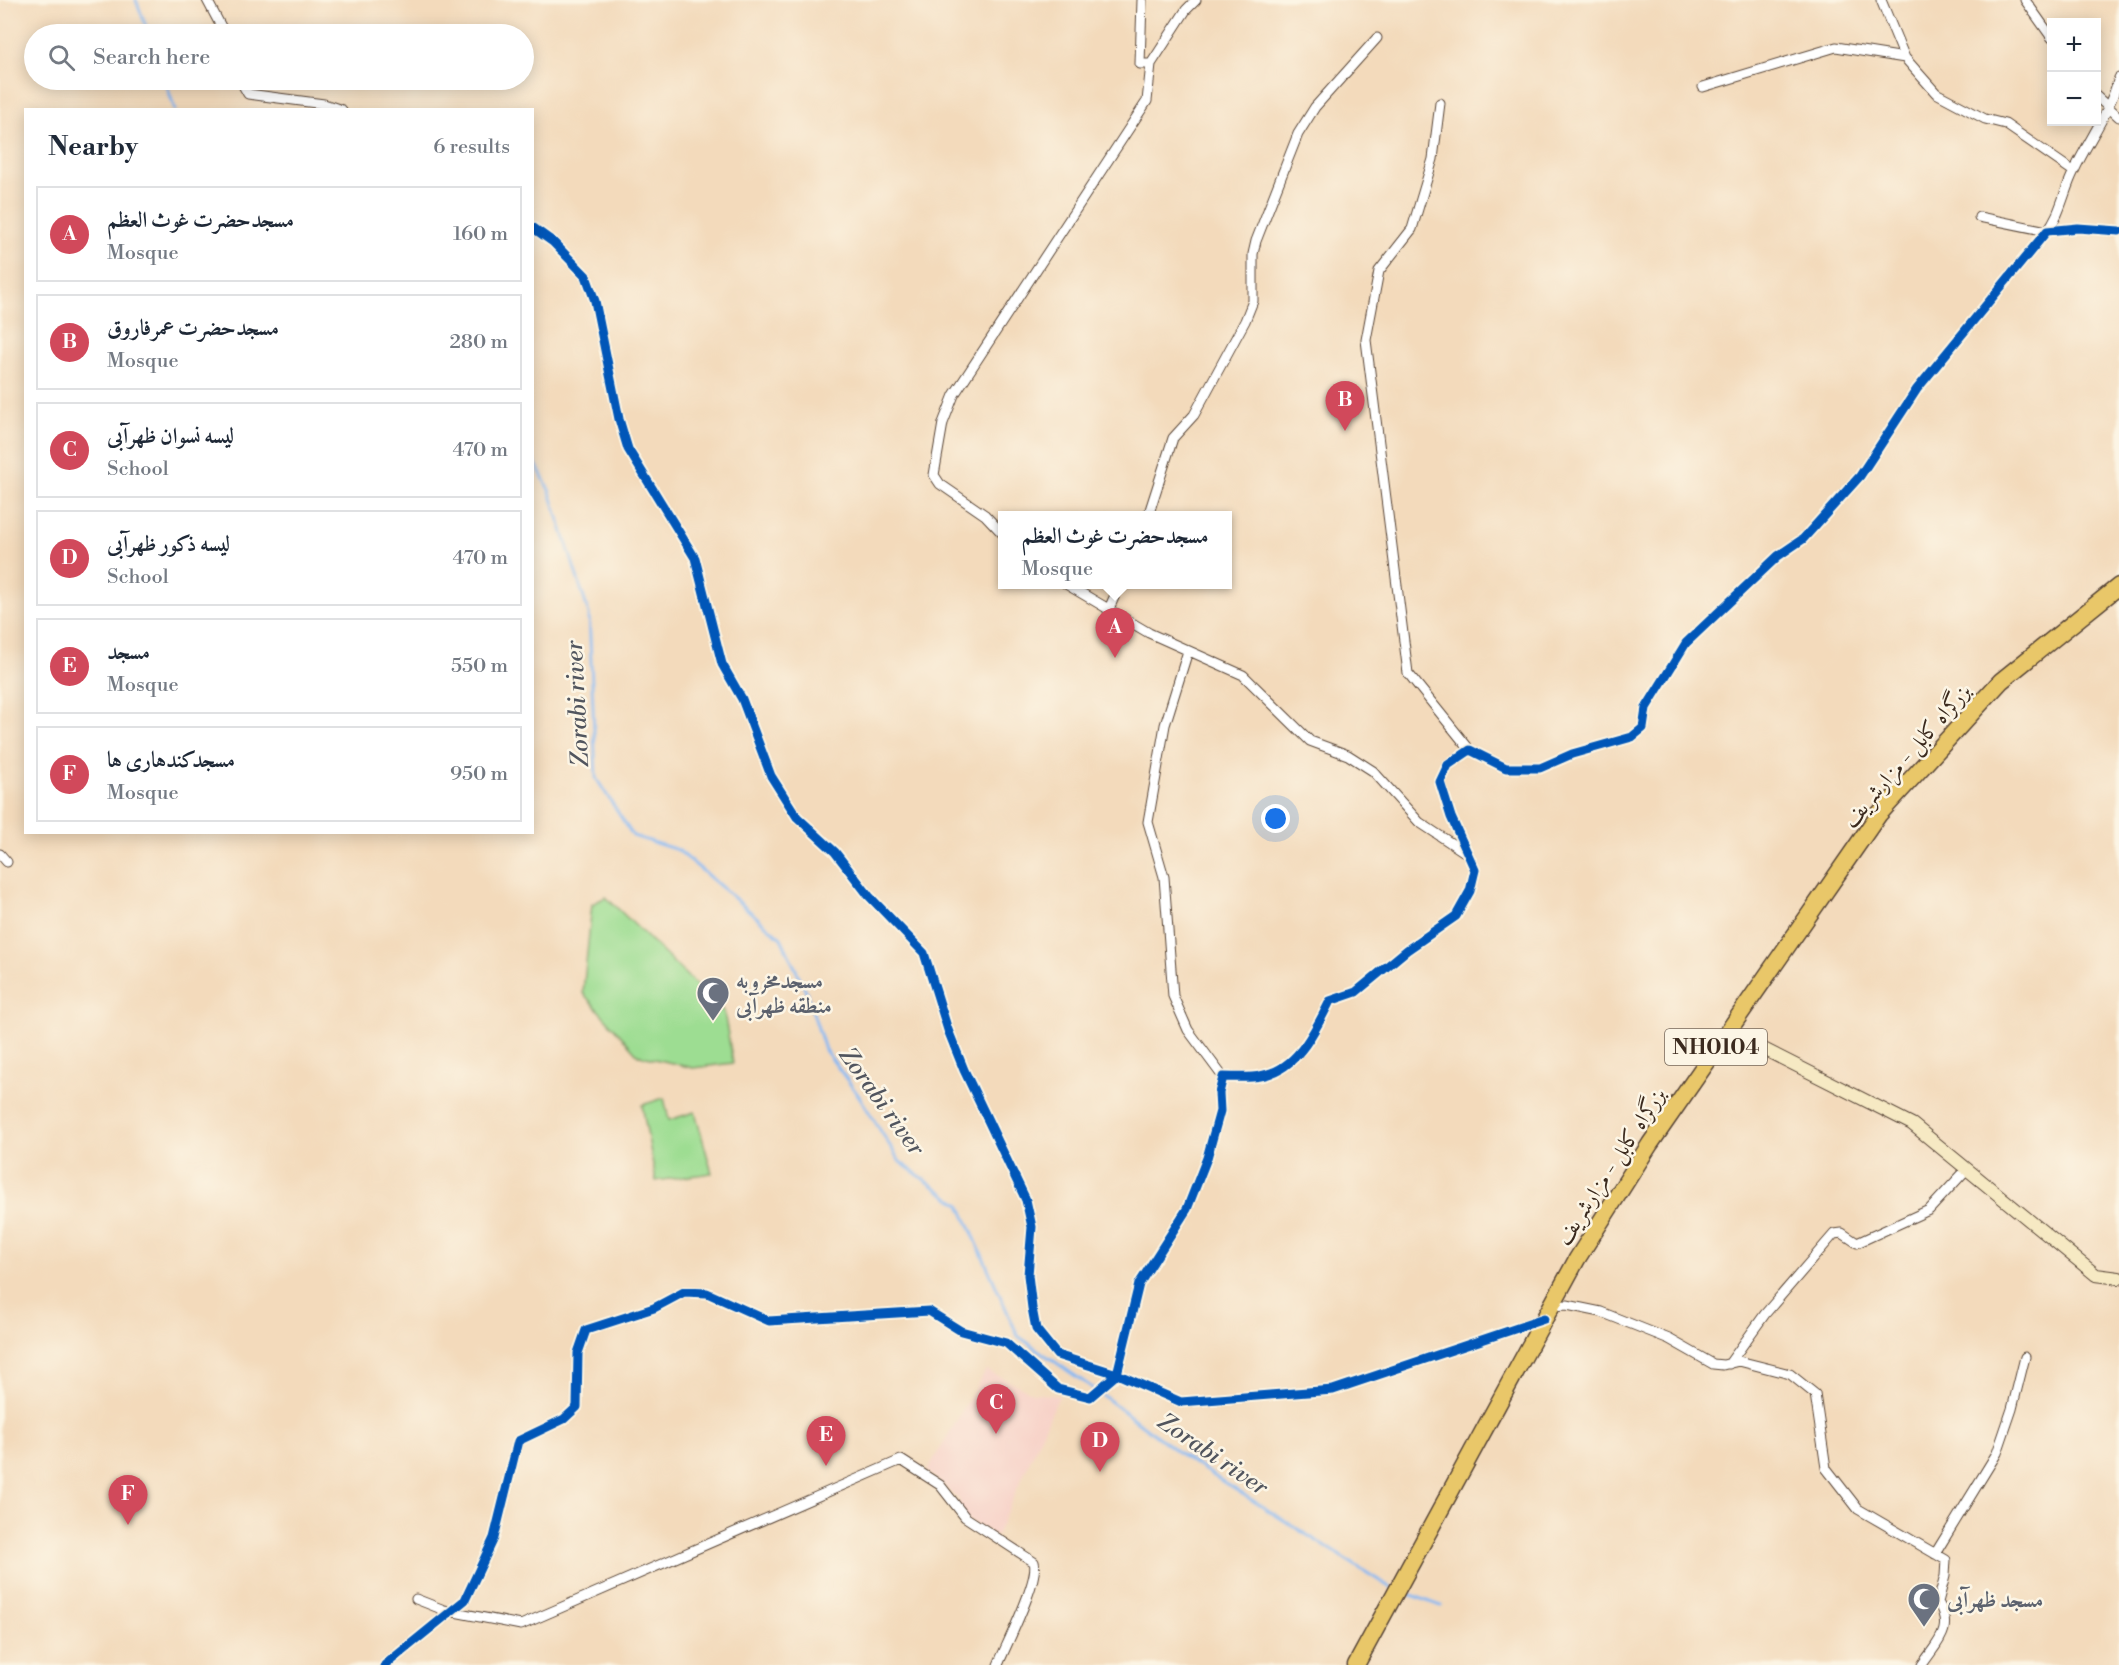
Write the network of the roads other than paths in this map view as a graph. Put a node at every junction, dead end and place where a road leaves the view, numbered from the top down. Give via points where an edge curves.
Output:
1 (207, 0) edge
2 (1142, 0) edge
3 (1196, 0) edge
4 (1881, 0) edge
5 (2025, 0) edge
6 (220, 24) edge
7 (2047, 31) edge
8 (1377, 38) dead end
9 (1905, 58) junction
10 (1151, 64) junction
11 (2119, 78) edge
12 (1703, 87) dead end
13 (246, 90) edge
14 (2101, 100) edge
15 (1440, 103) dead end
16 (336, 108) edge
17 (2110, 108) junction
18 (2119, 117) edge
19 (2073, 171) junction
20 (1978, 217) dead end
21 (534, 228) edge
22 (2048, 231) junction
23 (2119, 231) edge
24 (1150, 511) edge
25 (998, 528) edge
26 (2119, 586) edge
27 (1072, 589) edge
28 (1118, 589) edge
29 (1108, 611) junction
30 (1188, 651) junction
31 (1470, 750) junction
32 (0, 854) edge
33 (1470, 856) junction
34 (7, 862) dead end
35 (1728, 1030) junction
36 (1223, 1077) junction
37 (1967, 1169) junction
38 (2119, 1278) edge
39 (1548, 1312) junction
40 (2025, 1356) dead end
41 (1729, 1364) junction
42 (1117, 1374) junction
43 (1935, 1554) junction
44 (416, 1599) dead end
45 (454, 1611) junction
46 (385, 1665) edge
47 (998, 1665) edge
48 (1356, 1665) edge
49 (1922, 1665) edge

1 - 6 street
2 - 10 street via 1140,63
3 - 10 street via 1186,9
4 - 9 street
5 - 7 street
8 - 24 street via 1315,107 1298,134 1256,241 1253,301 1194,415 1173,438
9 - 12 street via 1836,47
9 - 19 street via 1936,93 1985,119 2005,124
10 - 25 street via 1146,101 954,395 943,423 934,476
11 - 17 street
13 - 16 street via 248,94
14 - 17 street
15 - 31 street via 1433,159 1412,230 1379,271 1366,340 1408,673
17 - 18 street
17 - 19 street
19 - 22 street
20 - 22 street
21 - 42 street via 586,276 628,449 695,558 722,664 742,699 771,776 797,817 835,852 869,896 924,952 964,1070 1026,1200 1032,1227 1028,1275 1036,1329 1057,1355
22 - 23 street
22 - 31 street via 1917,389 1860,476 1803,538 1778,556 1686,643 1646,708 1643,728 1632,737 1572,754 1540,768 1506,768
26 - 35 highway, بزرگراه کابل - مزارشریف / NH0104 via 2001,681 1879,814
27 - 29 street
28 - 29 street
29 - 30 street
30 - 33 street via 1244,675 1310,741 1348,755 1373,771 1419,822
30 - 36 street via 1165,725 1148,822 1164,877 1173,996 1188,1029
31 - 33 street via 1448,765 1440,782
32 - 34 street
33 - 36 street via 1475,870 1470,891 1456,916 1356,992 1330,1001 1294,1058 1270,1074
35 - 37 street via 1912,1124
35 - 39 highway, بزرگراه کابل - مزارشریف / NH0104 via 1576,1259
36 - 42 street via 1220,1111 1207,1158 1187,1209 1139,1284
37 - 38 street via 2096,1275
37 - 41 street via 1929,1210 1857,1244 1842,1233 1834,1234 1765,1314
39 - 41 street via 1567,1305 1601,1312 1670,1339 1713,1364
39 - 42 street via 1333,1390 1181,1402
39 - 48 highway, بزرگراه کابل - مزارشریف / NH0104
40 - 43 street via 1997,1453
41 - 43 street via 1739,1361 1790,1374 1815,1394 1826,1468 1858,1509
42 - 45 street via 1090,1397 1058,1389 1006,1343 961,1331 929,1311 769,1321 706,1293 684,1292 654,1308 586,1330 578,1353 577,1407 564,1419 518,1441 494,1538 474,1586
43 - 49 street via 1946,1560 1938,1602 1946,1616 1944,1631
44 - 45 street
45 - 46 street
45 - 47 street via 521,1625 901,1460 940,1485 965,1517 1034,1562 1032,1586

